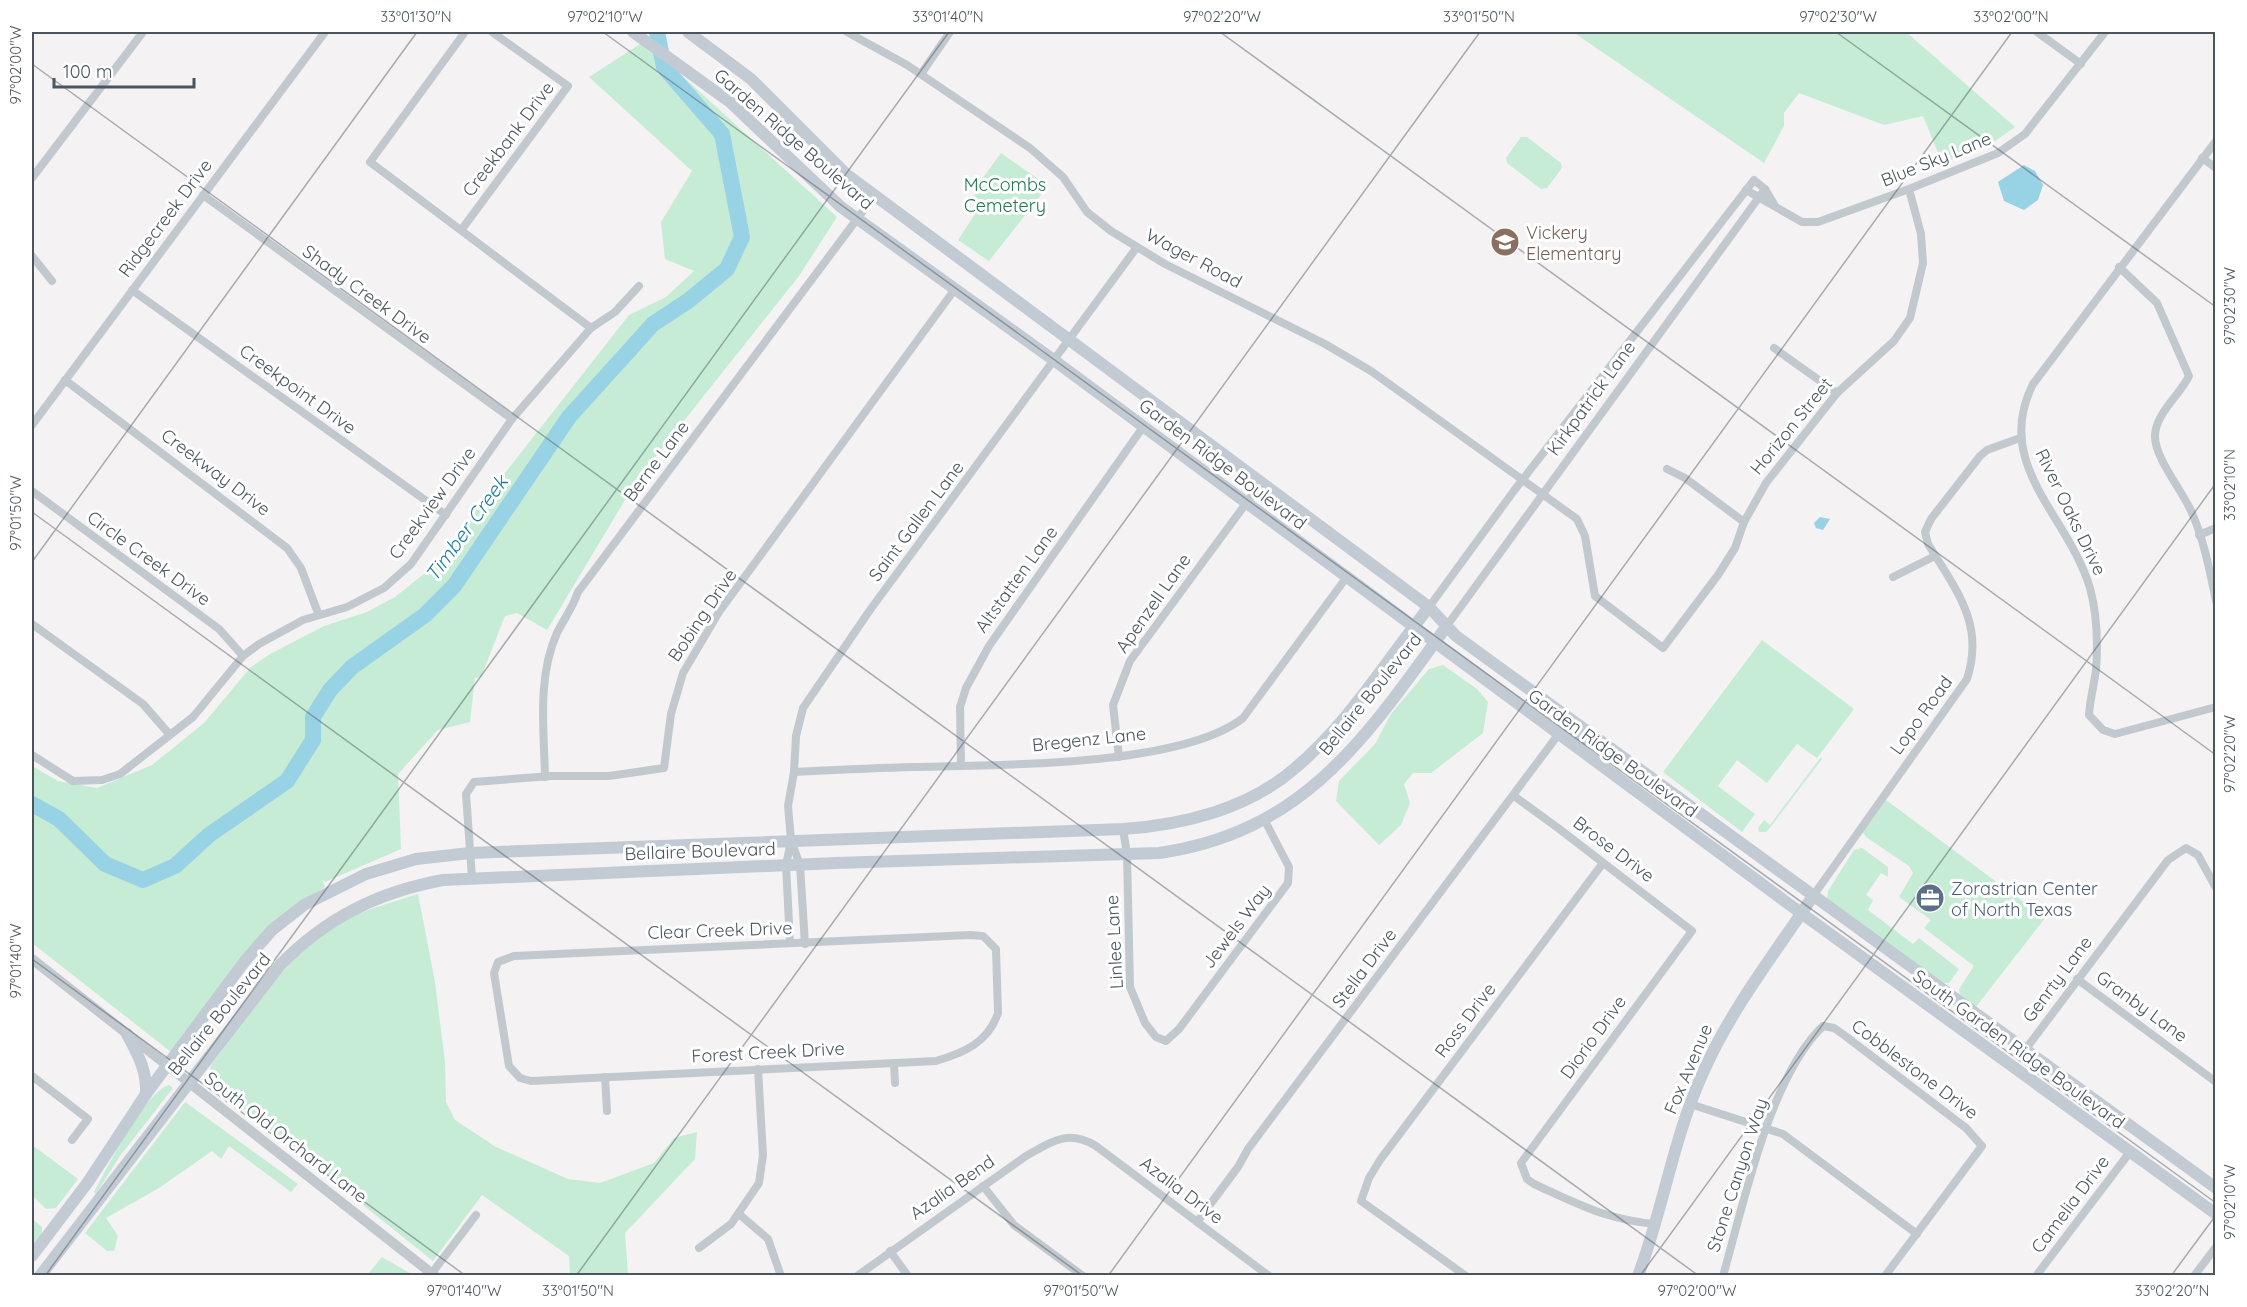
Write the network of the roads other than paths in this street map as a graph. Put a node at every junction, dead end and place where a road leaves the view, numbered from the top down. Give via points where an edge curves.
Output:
1 (143, 32) edge
2 (326, 32) edge
3 (465, 32) edge
4 (492, 32) edge
5 (633, 32) edge
6 (688, 32) edge
7 (847, 32) edge
8 (950, 32) edge
9 (2037, 32) edge
10 (2105, 32) edge
11 (2080, 64) junction
12 (921, 74) junction
13 (2216, 141) edge
14 (2202, 158) junction
15 (2216, 168) edge
16 (32, 178) edge
17 (1754, 180) joint
18 (1765, 189) junction
19 (1909, 189) junction
20 (1746, 190) junction
21 (203, 195) junction
22 (874, 195) junction
23 (1758, 199) junction
24 (1774, 204) junction
25 (857, 219) junction
26 (462, 229) junction
27 (1137, 247) junction
28 (32, 256) edge
29 (2119, 267) junction
30 (52, 281) dead end
31 (639, 286) dead end
32 (955, 289) junction
33 (132, 290) junction
34 (591, 328) junction
35 (1069, 341) junction
36 (1774, 348) dead end
37 (1055, 362) junction
38 (65, 380) junction
39 (1837, 393) junction
40 (512, 419) junction
41 (32, 425) edge
42 (1143, 427) junction
43 (2020, 438) junction
44 (1667, 469) dead end
45 (1523, 480) junction
46 (1261, 483) junction
47 (32, 491) edge
48 (1541, 494) junction
49 (1246, 504) junction
50 (446, 515) junction
51 (1744, 522) junction
52 (2216, 528) edge
53 (2199, 535) junction
54 (1935, 556) junction
55 (1893, 577) dead end
56 (1346, 578) junction
57 (2216, 601) edge
58 (1429, 607) junction
59 (318, 613) junction
60 (32, 624) edge
61 (1412, 627) junction
62 (1446, 627) junction
63 (1434, 643) junction
64 (1663, 648) joint
65 (243, 656) junction
66 (2216, 707) edge
67 (170, 735) junction
68 (1558, 735) junction
69 (32, 755) edge
70 (1119, 757) junction
71 (1633, 764) junction
72 (961, 766) junction
73 (794, 772) junction
74 (546, 777) junction
75 (1514, 796) junction
76 (1265, 821) junction
77 (1124, 829) junction
78 (791, 840) junction
79 (470, 853) junction
80 (1127, 854) junction
81 (1603, 862) junction
82 (786, 865) junction
83 (800, 865) junction
84 (472, 879) junction
85 (2216, 888) edge
86 (1813, 896) junction
87 (1801, 913) junction
88 (1692, 931) joint
89 (790, 943) junction
90 (805, 944) junction
91 (996, 949) joint
92 (32, 959) edge
93 (2077, 979) junction
94 (502, 1019) joint
95 (1823, 1026) joint
96 (127, 1034) junction
97 (1166, 1041) joint
98 (2025, 1050) junction
99 (894, 1064) junction
100 (168, 1066) junction
101 (758, 1069) junction
102 (32, 1076) edge
103 (605, 1077) junction
104 (188, 1082) junction
105 (2216, 1082) edge
106 (895, 1083) dead end
107 (146, 1094) junction
108 (1690, 1104) junction
109 (607, 1111) dead end
110 (1766, 1127) junction
111 (1071, 1136) joint
112 (72, 1140) dead end
113 (2130, 1152) junction
114 (983, 1186) junction
115 (2216, 1188) edge
116 (739, 1214) junction
117 (2216, 1214) edge
118 (476, 1215) dead end
119 (1197, 1222) junction
120 (1656, 1224) junction
121 (56, 1226) junction
122 (1917, 1234) junction
123 (69, 1237) junction
124 (2216, 1247) edge
125 (699, 1248) dead end
126 (890, 1251) junction
127 (32, 1256) edge
128 (434, 1274) edge
129 (40, 1275) edge
130 (781, 1275) edge
131 (858, 1275) edge
132 (908, 1275) edge
133 (1083, 1275) edge
134 (1269, 1275) edge
135 (1466, 1275) edge
136 (1638, 1275) edge
137 (1723, 1275) edge
138 (1885, 1275) edge
139 (2036, 1275) edge
140 (2194, 1275) edge

1 - 16 street
2 - 21 street, Ridgecreek Drive
3 - 26 street via 370,162
4 - 26 street, Creekbank Drive via 568,86
5 - 25 main road, Garden Ridge Boulevard via 730,102 824,193
6 - 22 main road, Garden Ridge Boulevard via 751,79 816,146
7 - 12 street, Wager Road
8 - 12 street
9 - 11 street
10 - 11 street, Blue Sky Lane
11 - 19 street, Blue Sky Lane via 2040,117 2012,145
12 - 27 street, Wager Road via 1030,148 1063,177 1088,212
13 - 14 street, River Oaks Drive
14 - 15 street
14 - 29 street, River Oaks Drive
17 - 18 street, Blue Sky Lane
17 - 20 street, Kirkpatrick Lane
18 - 23 street, Kirkpatrick Lane
18 - 24 street, Blue Sky Lane
19 - 24 street, Blue Sky Lane via 1818,222 1802,222
19 - 39 street, Horizon Street via 1922,234 1923,263 1915,306 1894,341
20 - 23 street, Blue Sky Lane
20 - 45 street, Kirkpatrick Lane
21 - 33 street, Ridgecreek Drive
21 - 40 street, Shady Creek Drive
22 - 25 street, Berne Lane
22 - 35 main road, Garden Ridge Boulevard
23 - 24 street, Blue Sky Lane
23 - 48 street, Kirkpatrick Lane
25 - 32 main road, Garden Ridge Boulevard
25 - 74 street, Berne Lane via 578,592 557,634 548,666 543,713
26 - 34 street
27 - 35 street, Saint Gallen Lane
27 - 45 street, Wager Road via 1371,371
28 - 30 street
29 - 43 street, River Oaks Drive via 2033,384 2024,405
29 - 53 street via 2157,303 2189,376 2158,423 2155,435 2160,457 2193,514
31 - 34 street, Creekview Drive via 615,312
32 - 37 main road, Garden Ridge Boulevard
32 - 74 street, Bobing Drive via 719,612 678,684 664,768 609,776
33 - 38 street, Ridgecreek Drive
33 - 50 street, Creekpoint Drive
34 - 40 street, Creekview Drive
35 - 37 street, Saint Gallen Lane
35 - 46 main road, Garden Ridge Boulevard
36 - 39 street
37 - 42 main road, Garden Ridge Boulevard
37 - 73 street, Saint Gallen Lane via 870,610 803,708 796,736
38 - 41 street, Ridgecreek Drive
38 - 59 street, Creekway Drive via 287,548 301,568
39 - 51 street, Horizon Street via 1766,483
40 - 50 street, Creekview Drive
42 - 49 main road, Garden Ridge Boulevard
42 - 72 street, Altstatten Lane via 975,671 960,707
43 - 54 street, Lopo Road via 1987,450 1931,519 1925,532
43 - 66 street, River Oaks Drive via 2030,472 2081,563 2090,588 2096,649 2089,715 2098,726 2115,734
44 - 51 street
45 - 48 street, Wager Road
45 - 58 street, Kirkpatrick Lane
46 - 49 street, Apenzell Lane
46 - 58 main road, Garden Ridge Boulevard
47 - 65 street, Circle Creek Drive via 219,629
48 - 62 street, Kirkpatrick Lane
48 - 64 street, Wager Road via 1577,519 1585,536 1595,596
49 - 56 main road, Garden Ridge Boulevard
49 - 70 street, Apenzell Lane via 1130,661 1113,705
50 - 59 street, Creekview Drive via 411,564 384,588 347,607
51 - 64 street, Horizon Street via 1735,548 1718,575
52 - 53 street
53 - 57 street
54 - 55 street
54 - 86 street, Lopo Road via 1967,611 1974,633 1967,679
56 - 61 main road, Garden Ridge Boulevard
56 - 70 street, Bregenz Lane via 1243,718 1211,737
58 - 61 main road, Bellaire Boulevard
58 - 62 main road, Garden Ridge Boulevard
59 - 65 street, Creekview Drive
60 - 67 street via 143,704
61 - 63 main road, Garden Ridge Boulevard
61 - 77 main road, Bellaire Boulevard via 1323,742 1283,778 1192,820
62 - 63 main road, Bellaire Boulevard
62 - 71 main road, Garden Ridge Boulevard
63 - 68 main road, Garden Ridge Boulevard
63 - 76 main road, Bellaire Boulevard via 1353,749 1310,791
65 - 67 street, Creekview Drive via 193,717
67 - 69 street, Creekview Drive via 120,774 102,780 73,781
68 - 71 main road via 1567,730 1573,732
68 - 75 street, Stella Drive
68 - 87 main road, Garden Ridge Boulevard
70 - 72 street, Bregenz Lane
71 - 86 main road, Garden Ridge Boulevard
72 - 73 street, Bregenz Lane
73 - 78 street, Saint Gallen Lane via 788,806
74 - 79 street, Bobing Drive via 479,780 470,785 466,794
75 - 81 street, Brose Drive
75 - 119 street, Stella Drive
76 - 80 main road, Bellaire Boulevard via 1207,845
76 - 97 street, Jewels Way via 1289,867 1288,884
77 - 78 main road, Bellaire Boulevard
77 - 80 street, Linlee Lane
78 - 79 main road, Bellaire Boulevard
78 - 82 street
78 - 83 street
79 - 84 street, Bobing Drive
79 - 100 main road, Bellaire Boulevard via 404,862 366,874 304,905 261,942
80 - 83 main road, Bellaire Boulevard
80 - 97 street, Linlee Lane via 1130,987 1144,1023 1156,1037
81 - 88 street, Brose Drive
81 - 135 street, Ross Drive via 1380,1160 1361,1201
82 - 83 main road, Bellaire Boulevard
82 - 84 main road, Bellaire Boulevard
82 - 89 street
83 - 90 street
84 - 104 main road, Bellaire Boulevard via 409,887 359,905 318,930 280,965
85 - 93 street, Genrty Lane via 2198,855 2186,848 2168,860
86 - 87 main road, Fox Avenue
86 - 98 main road, South Garden Ridge Boulevard
87 - 108 main road, Fox Avenue via 1722,1033
87 - 113 main road, South Garden Ridge Boulevard
88 - 120 street, Diorio Drive via 1521,1163 1534,1185 1597,1213
89 - 90 street, Clear Creek Drive
89 - 94 street, Clear Creek Drive via 514,956 498,962 494,973
90 - 91 street, Clear Creek Drive via 970,935 982,936
91 - 99 street, Forest Creek Drive via 998,1013 985,1036 963,1054 936,1061
92 - 96 street, South Old Orchard Lane
93 - 98 street, Genrty Lane
93 - 105 street, Granby Lane
94 - 103 street, Forest Creek Drive via 509,1066 520,1078
95 - 110 street, Stone Canyon Way via 1799,1057
95 - 122 street, Cobblestone Drive via 1844,1035 1966,1128 1982,1146
96 - 100 street, South Old Orchard Lane
96 - 107 main road via 143,1063
98 - 115 main road, South Garden Ridge Boulevard
99 - 101 street, Forest Creek Drive
99 - 106 street
100 - 104 street, South Old Orchard Lane
100 - 107 main road, Bellaire Boulevard
101 - 103 street, Forest Creek Drive
101 - 116 street via 762,1172
102 - 112 street via 88,1119
103 - 109 street
104 - 123 main road, Bellaire Boulevard
104 - 128 street, South Old Orchard Lane
107 - 121 main road, Bellaire Boulevard
108 - 110 street
108 - 120 main road, Fox Avenue
110 - 122 street via 1799,1145
110 - 137 street, Stone Canyon Way
111 - 114 street, Azalia Bend via 1041,1147
111 - 119 street, Azalia Drive via 1096,1146
113 - 117 main road, South Garden Ridge Boulevard
113 - 139 street, Camelia Drive
114 - 126 street, Azalia Bend
114 - 133 street via 1014,1225
116 - 125 street
116 - 130 street via 768,1239
118 - 128 street
119 - 134 street, Azalia Drive
120 - 136 main road, Fox Avenue
121 - 123 main road
121 - 127 main road, Bellaire Boulevard
122 - 138 street
123 - 129 main road, Bellaire Boulevard
124 - 140 street
126 - 131 street, Azalia Bend
126 - 132 street

